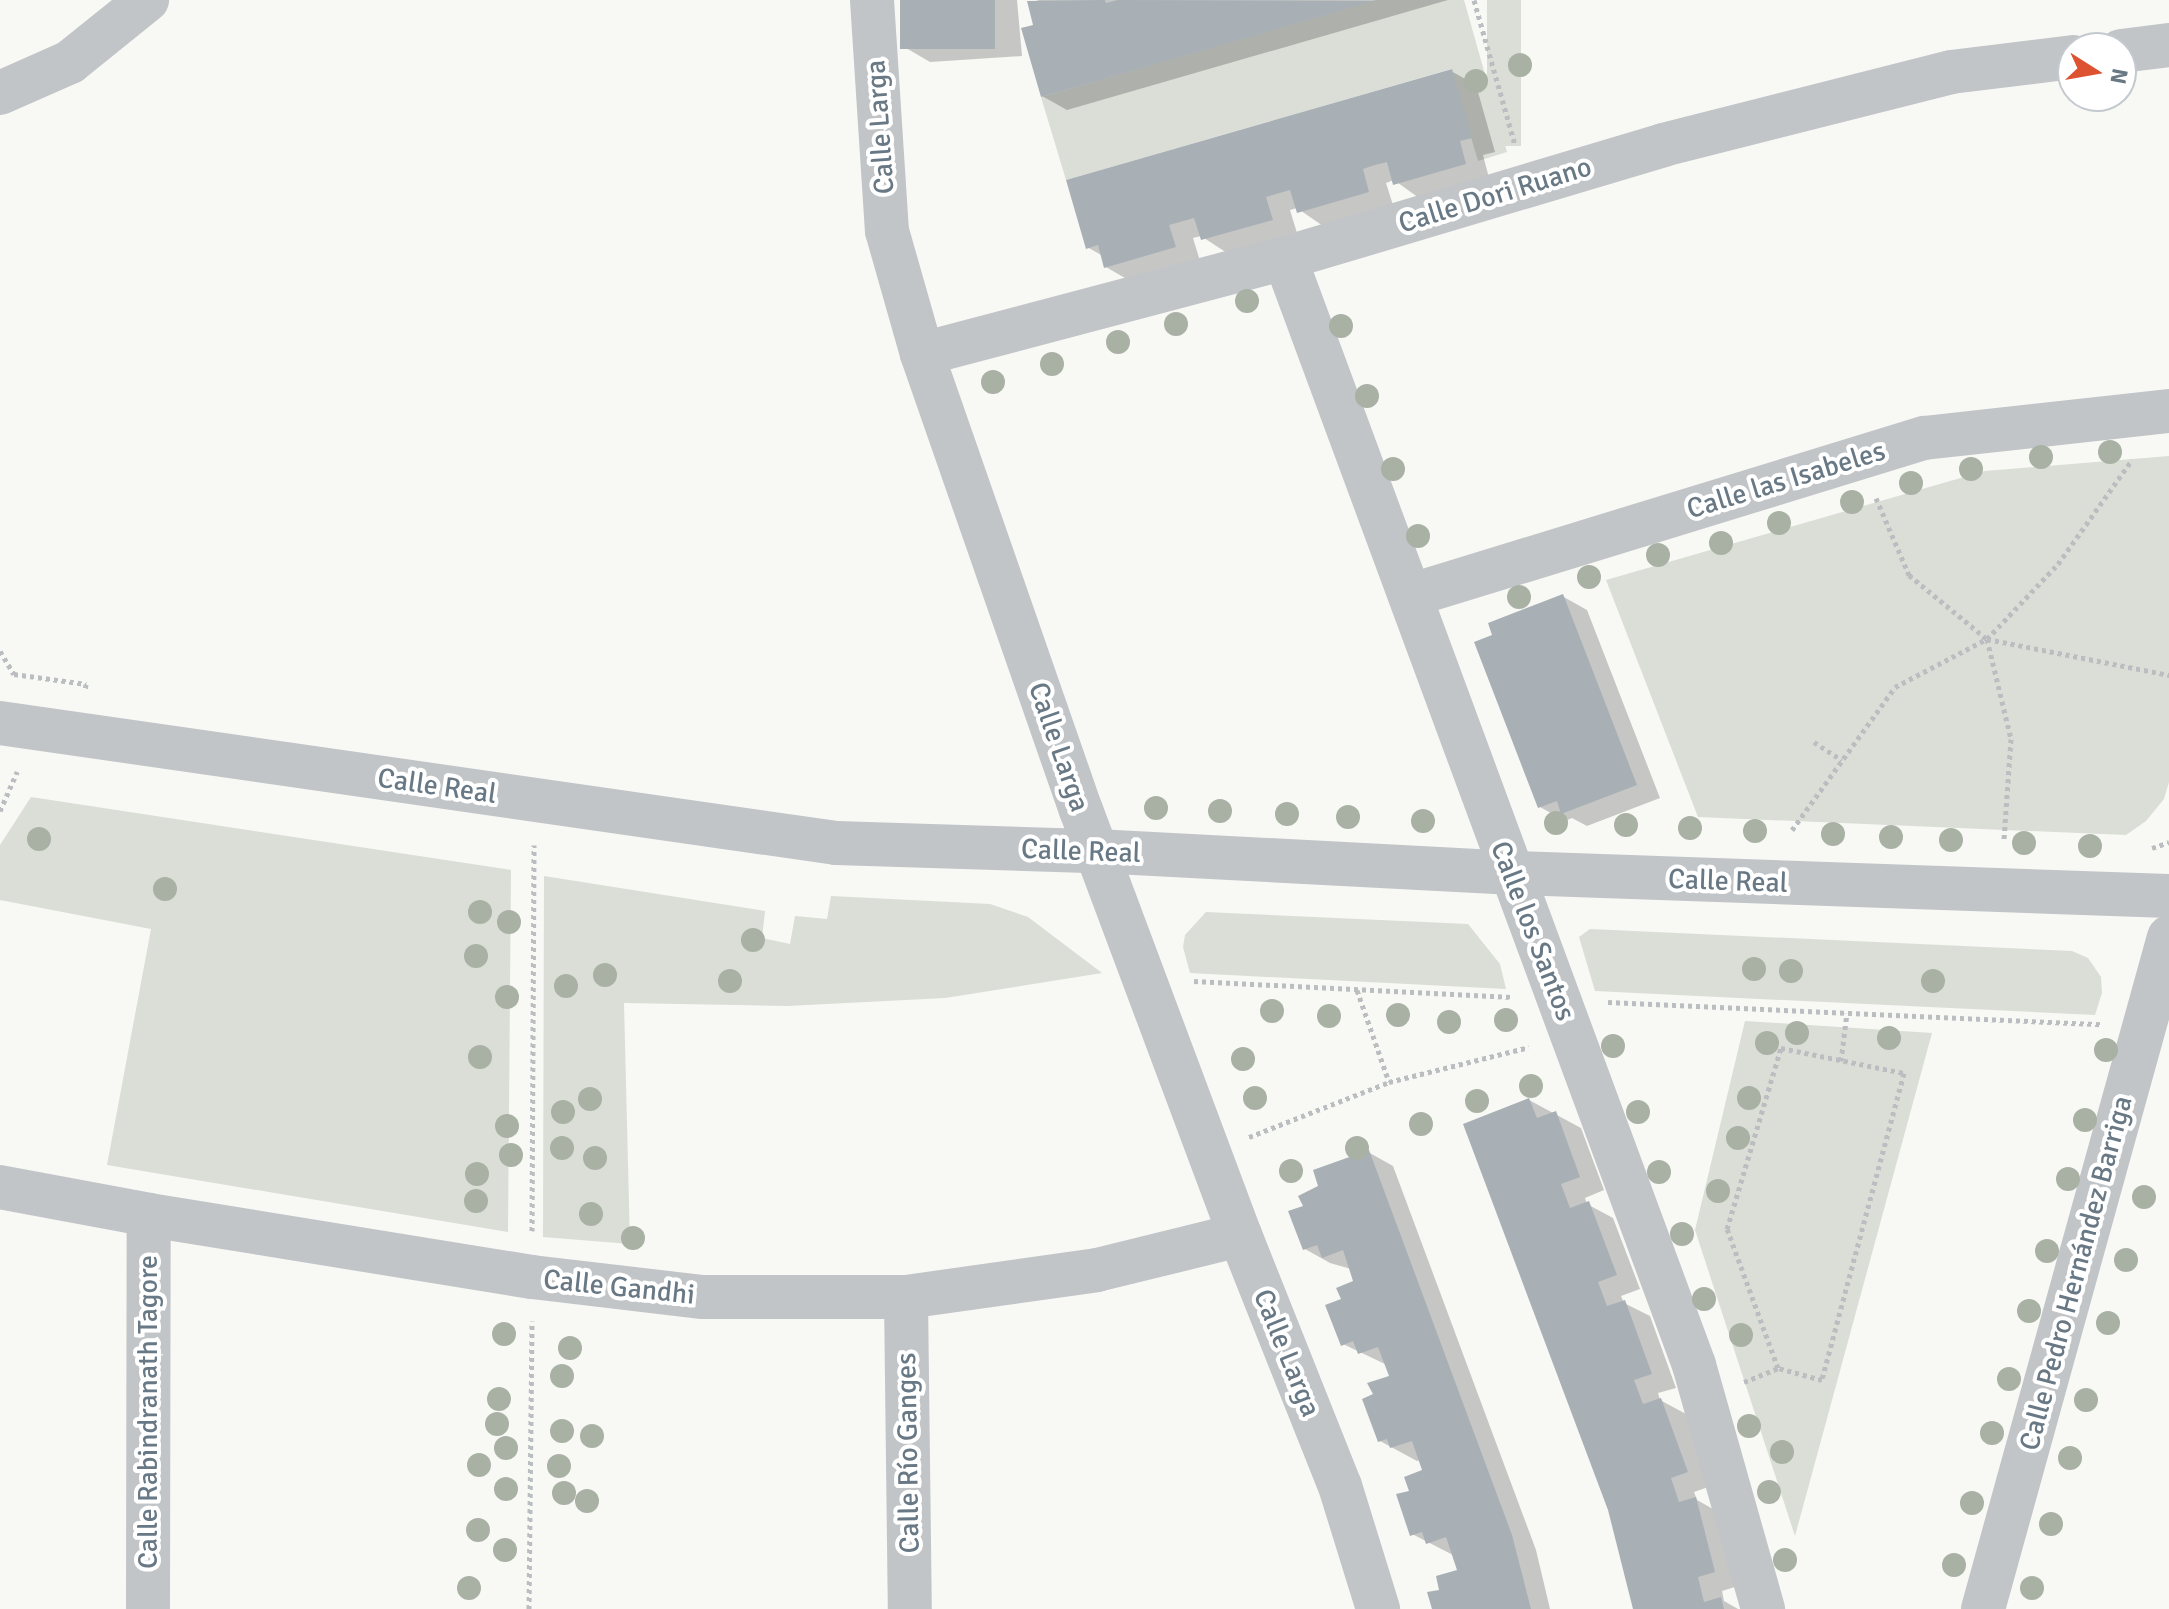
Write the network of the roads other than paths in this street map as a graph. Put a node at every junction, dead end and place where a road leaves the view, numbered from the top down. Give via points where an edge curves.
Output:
1 (147, 0) edge
2 (872, 0) edge
3 (2169, 45) edge
4 (2137, 49) edge
5 (2057, 59) edge
6 (0, 93) edge
7 (1285, 258) junction
8 (922, 354) junction
9 (2169, 411) edge
10 (1412, 595) junction
11 (0, 723) edge
12 (1096, 851) junction
13 (1514, 873) junction
14 (2169, 896) edge
15 (2169, 937) edge
16 (0, 1187) edge
17 (149, 1215) junction
18 (1240, 1235) junction
19 (906, 1297) junction
20 (148, 1609) edge
21 (910, 1609) edge
22 (1378, 1609) edge
23 (1763, 1609) edge
24 (1983, 1609) edge

1 - 6 street via 70,62
2 - 8 street, Calle Larga via 887,231
3 - 4 street
5 - 7 street, Calle Dori Ruano via 1951,72 1663,145
7 - 8 street, Calle Dori Ruano
7 - 10 street, Calle los Santos
8 - 12 street, Calle Larga
9 - 10 street, Calle las Isabeles via 1924,438
10 - 13 street, Calle los Santos
11 - 12 street, Calle Real via 836,843
12 - 13 street, Calle Real
12 - 18 street, Calle Larga
13 - 14 street, Calle Real
13 - 23 street, Calle los Santos via 1694,1365
15 - 24 street, Calle Pedro Hernández Barriga
16 - 17 street, Calle Gandhi
17 - 19 street, Calle Gandhi via 532,1277 703,1297
17 - 20 street, Calle Rabindranath Tagore
18 - 19 street, Calle Gandhi via 1097,1270
18 - 22 street, Calle Larga via 1340,1486
19 - 21 street, Calle Río Ganges

